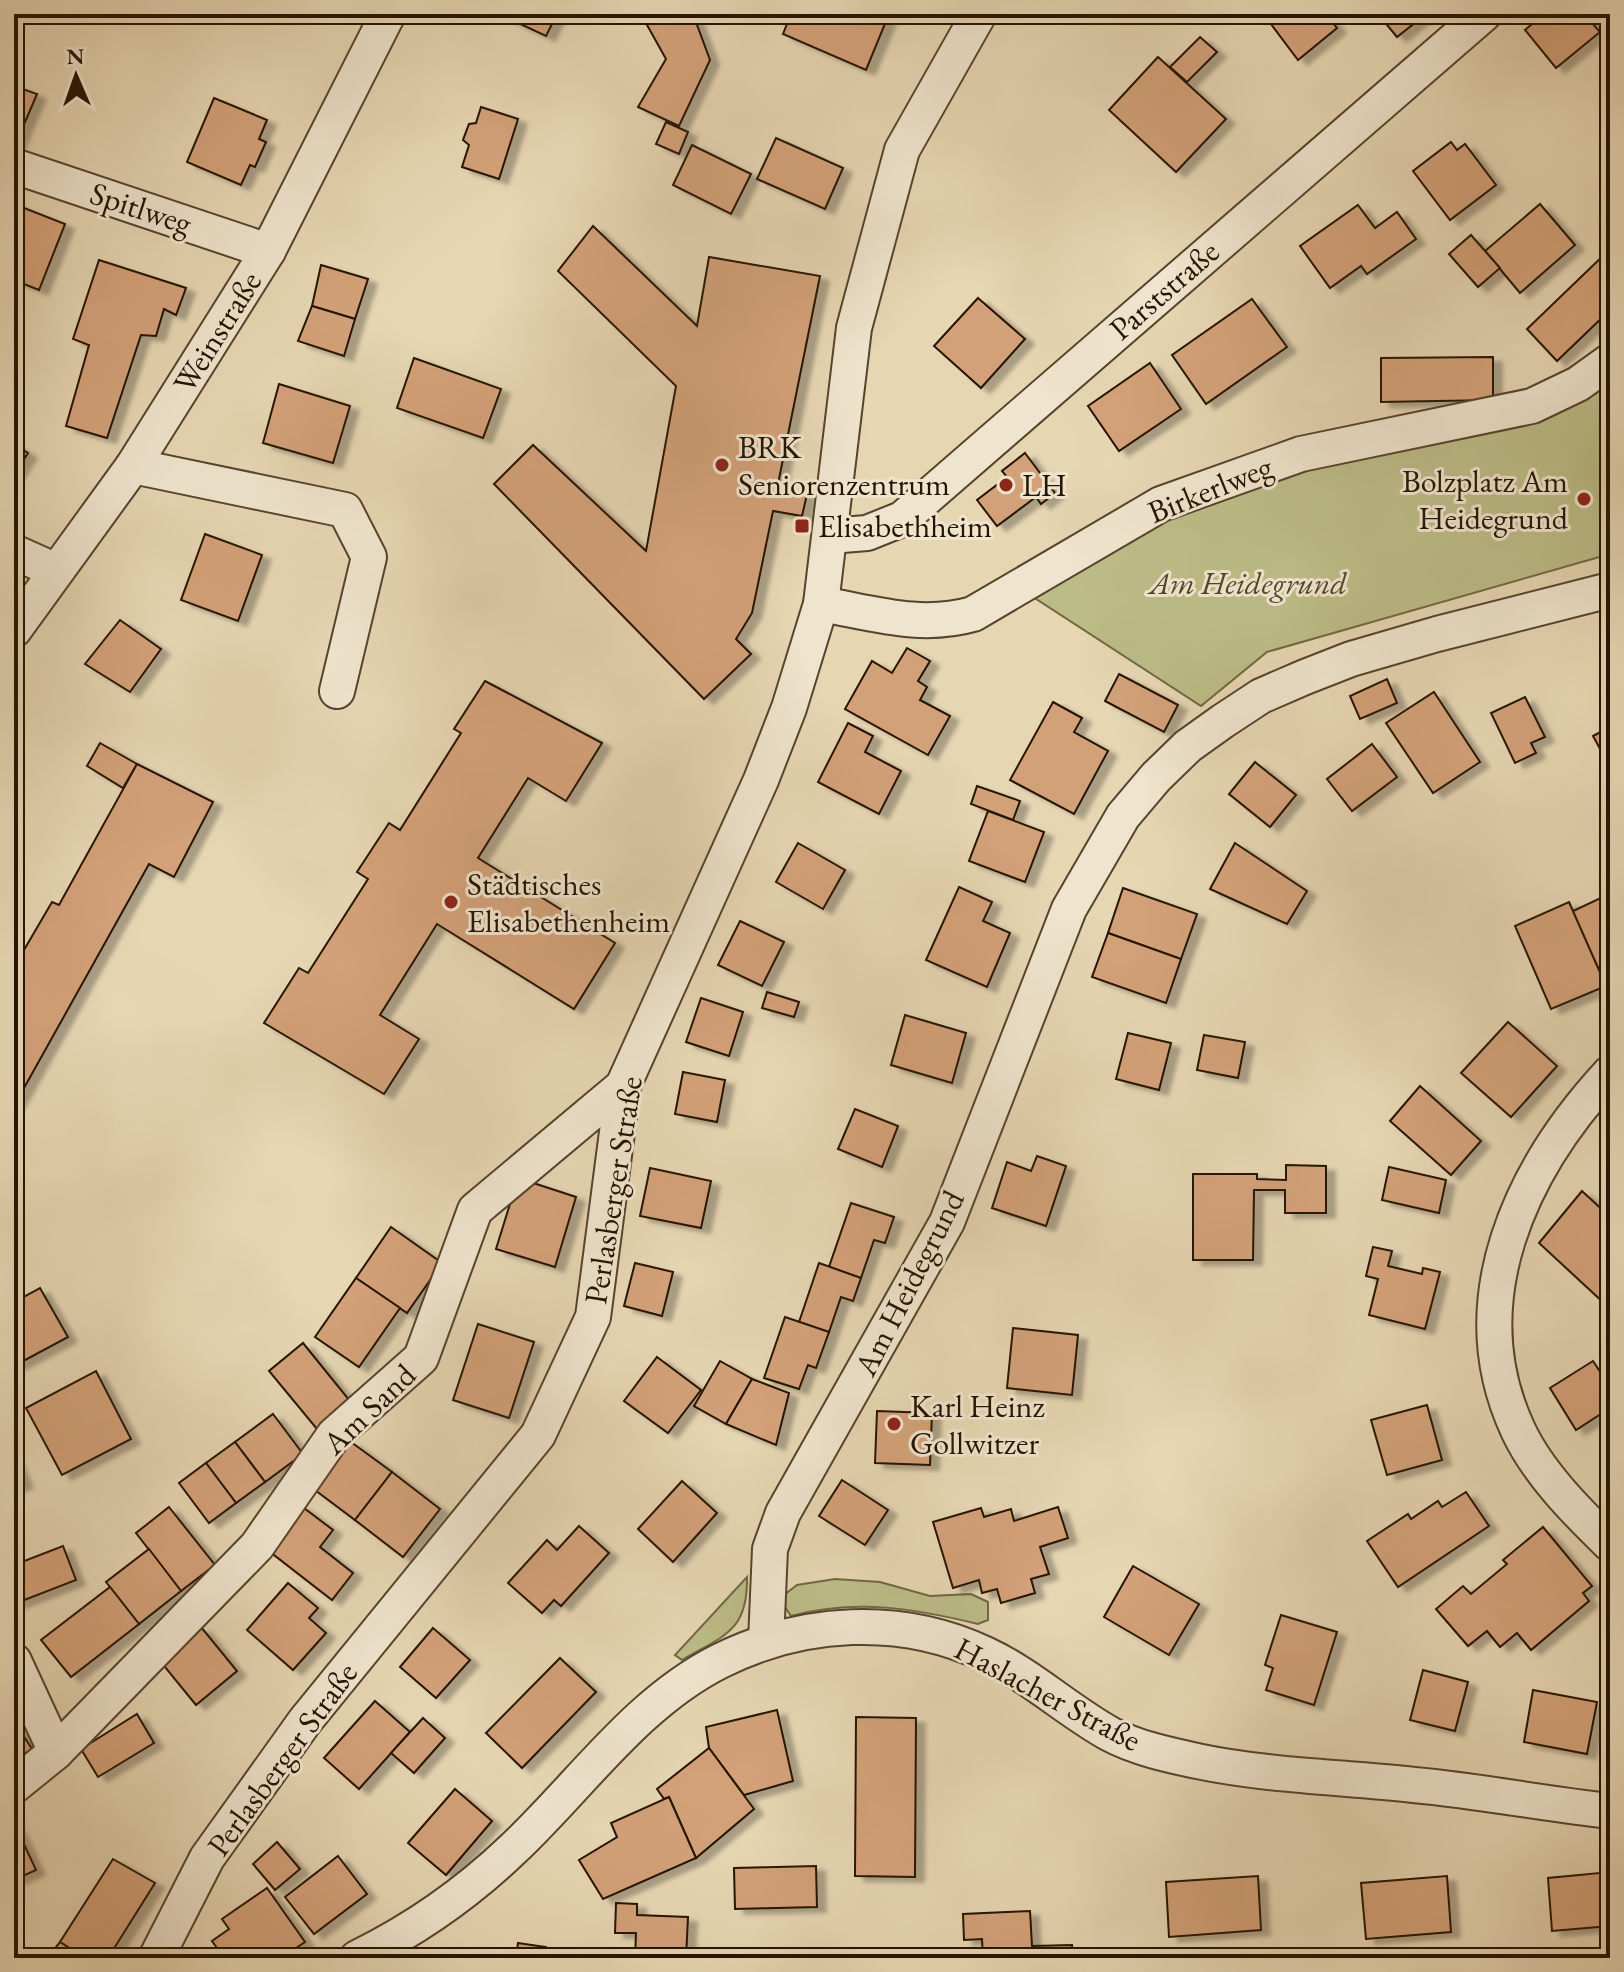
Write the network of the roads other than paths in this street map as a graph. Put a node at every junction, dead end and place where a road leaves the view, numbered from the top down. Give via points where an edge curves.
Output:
1 (388, 14) edge
2 (979, 14) edge
3 (1484, 14) edge
4 (14, 166) edge
5 (268, 251) junction
6 (1610, 361) edge
7 (133, 466) junction
8 (830, 536) junction
9 (14, 552) edge
10 (54, 570) junction
11 (1610, 590) edge
12 (821, 604) junction
13 (14, 630) edge
14 (337, 691) dead end
15 (1610, 1073) edge
16 (623, 1086) junction
17 (1610, 1544) edge
18 (766, 1641) junction
19 (14, 1661) edge
20 (56, 1752) junction
21 (14, 1786) edge
22 (1610, 1811) edge
23 (156, 1958) edge
24 (357, 1958) edge

1 - 5 street, Weinstraße
2 - 8 street, Perlasberger Straße via 902,150 854,328
3 - 8 street, Parststraße via 902,519 867,533
4 - 5 street, Spitlweg
5 - 7 street, Weinstraße
6 - 12 street, Birkerlweg via 1532,406 1301,454 1161,504 973,614 919,622
7 - 10 street, Weinstraße
7 - 14 street via 345,510 369,557
8 - 12 street, Perlasberger Straße
9 - 10 street
10 - 13 street, Weinstraße
11 - 18 street, Am Heidegrund via 1351,659 1261,696 1188,746 1123,816 1069,909 947,1222 783,1513 770,1549
12 - 16 street, Perlasberger Straße via 761,780
15 - 17 street via 1552,1142 1525,1190 1509,1234 1495,1326 1506,1398 1519,1431 1539,1464
16 - 20 street, Am Sand via 475,1210 421,1358 334,1435 257,1546
16 - 23 street, Perlasberger Straße via 593,1317 538,1435 305,1721 207,1858
18 - 22 street, Haslacher Straße via 858,1625 901,1630 985,1654 1112,1735 1198,1761
18 - 24 street, Haslacher Straße via 688,1678 649,1709 511,1851 447,1904
19 - 20 street
20 - 21 street, Am Sand

